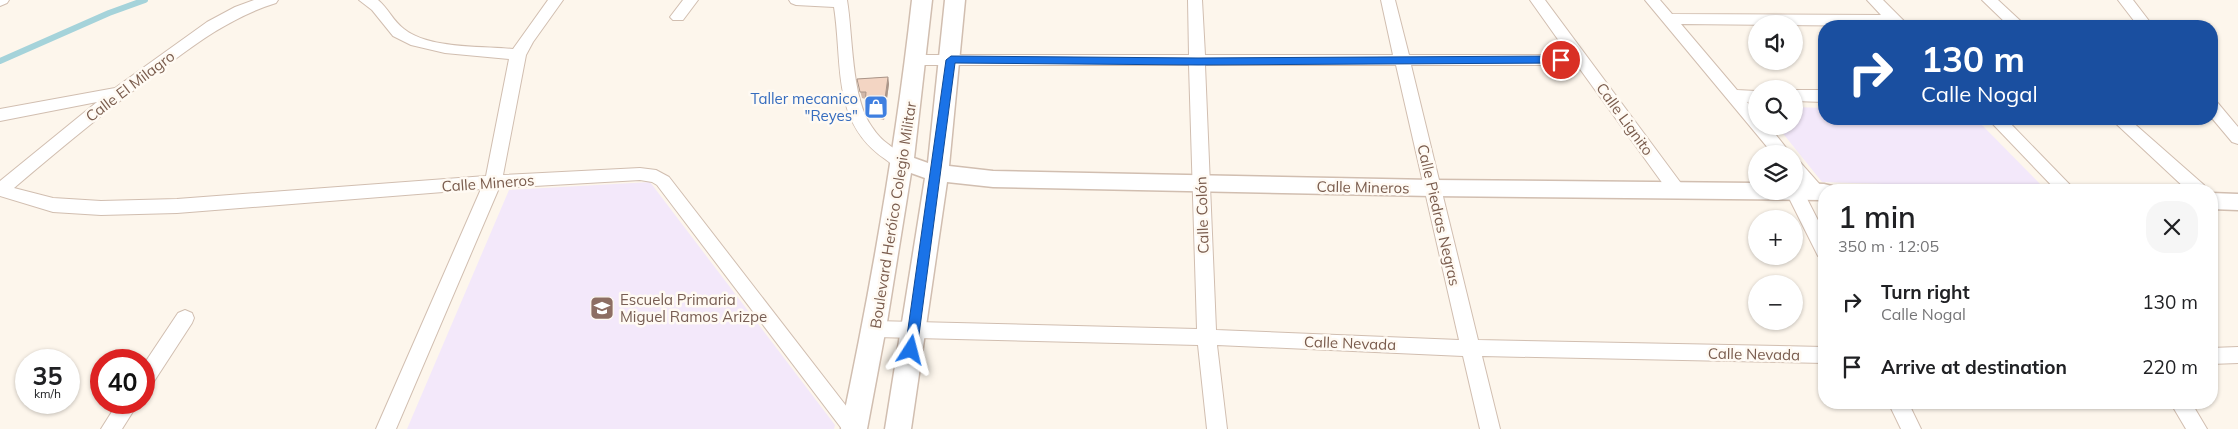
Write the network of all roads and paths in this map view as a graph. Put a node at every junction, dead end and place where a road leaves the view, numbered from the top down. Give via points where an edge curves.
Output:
1 (272, 0) edge
2 (556, 0) edge
3 (691, 0) edge
4 (796, 0) edge
5 (922, 0) edge
6 (955, 0) edge
7 (1195, 0) edge
8 (1388, 0) edge
9 (1537, 0) edge
10 (1652, 0) edge
11 (1874, 0) edge
12 (1989, 0) edge
13 (2125, 0) edge
14 (372, 1) edge
15 (841, 1) edge
16 (678, 17) dead end
17 (1669, 19) junction
18 (1896, 20) edge
19 (2011, 20) edge
20 (2141, 20) edge
21 (1818, 22) edge
22 (518, 55) junction
23 (916, 60) junction
24 (951, 60) junction
25 (1403, 60) junction
26 (1581, 60) junction
27 (1198, 61) junction
28 (118, 93) junction
29 (1733, 96) junction
30 (1748, 96) edge
31 (1803, 96) edge
32 (1818, 96) edge
33 (1748, 114) edge
34 (2218, 114) edge
35 (0, 115) edge
36 (2002, 125) edge
37 (2126, 125) edge
38 (1767, 135) edge
39 (2238, 138) edge
40 (1775, 145) edge
41 (903, 163) junction
42 (936, 173) junction
43 (1803, 179) edge
44 (493, 182) junction
45 (1200, 184) junction
46 (2060, 184) edge
47 (2191, 184) edge
48 (1432, 188) junction
49 (0, 190) edge
50 (1677, 190) junction
51 (1812, 192) edge
52 (2218, 201) edge
53 (2238, 202) edge
54 (1818, 222) edge
55 (185, 318) dead end
56 (875, 329) junction
57 (914, 331) junction
58 (1207, 337) junction
59 (1470, 348) junction
60 (1818, 355) edge
61 (2238, 355) edge
62 (2218, 356) edge
63 (155, 363) edge
64 (1901, 409) edge
65 (2184, 409) edge
66 (120, 414) edge
67 (111, 429) edge
68 (386, 429) edge
69 (854, 429) edge
70 (898, 429) edge
71 (1217, 429) edge
72 (1490, 429) edge
73 (1911, 429) edge
74 (2197, 429) edge

1 - 28 street, Calle El Milagro via 235,12 204,30
2 - 22 street
3 - 16 street
4 - 15 street
5 - 23 street, Boulevard Heróico Colegio Militar
6 - 24 street
7 - 27 street, Calle Colón
8 - 25 street, Calle Piedras Negras
9 - 26 street, Calle Lignito
10 - 17 street
11 - 18 street
12 - 19 street
13 - 20 street
14 - 22 street via 402,35 440,46
15 - 41 street via 850,96 856,119 872,139
17 - 21 street
17 - 29 street
22 - 44 street
23 - 24 street
23 - 41 street, Boulevard Heróico Colegio Militar
24 - 27 street
24 - 42 street
25 - 26 street
25 - 27 street
25 - 48 street, Calle Piedras Negras
26 - 50 street, Calle Lignito
27 - 45 street, Calle Colón
28 - 35 street
28 - 49 street, Calle El Milagro
29 - 30 street
29 - 33 street
31 - 32 street
34 - 39 street
36 - 46 street
37 - 47 street
38 - 40 street
41 - 42 street, Calle Mineros
41 - 56 street, Boulevard Heróico Colegio Militar
42 - 45 street, Calle Mineros via 993,179
42 - 57 street
43 - 51 street
44 - 49 street, Calle Mineros via 177,206 101,208 53,205
44 - 68 street
44 - 69 street, Calle Mineros via 640,174 656,176
45 - 48 street, Calle Mineros
45 - 58 street, Calle Colón
48 - 50 street, Calle Mineros
48 - 59 street, Calle Piedras Negras
50 - 51 street, Calle Mineros
51 - 54 street
52 - 53 street
55 - 63 street
56 - 57 street, Calle Nevada
56 - 69 street, Boulevard Heróico Colegio Militar
57 - 58 street, Calle Nevada
57 - 70 street
58 - 59 street, Calle Nevada
58 - 71 street, Calle Colón
59 - 60 street, Calle Nevada
59 - 72 street, Calle Piedras Negras
61 - 62 street
64 - 73 street
65 - 74 street
66 - 67 street

